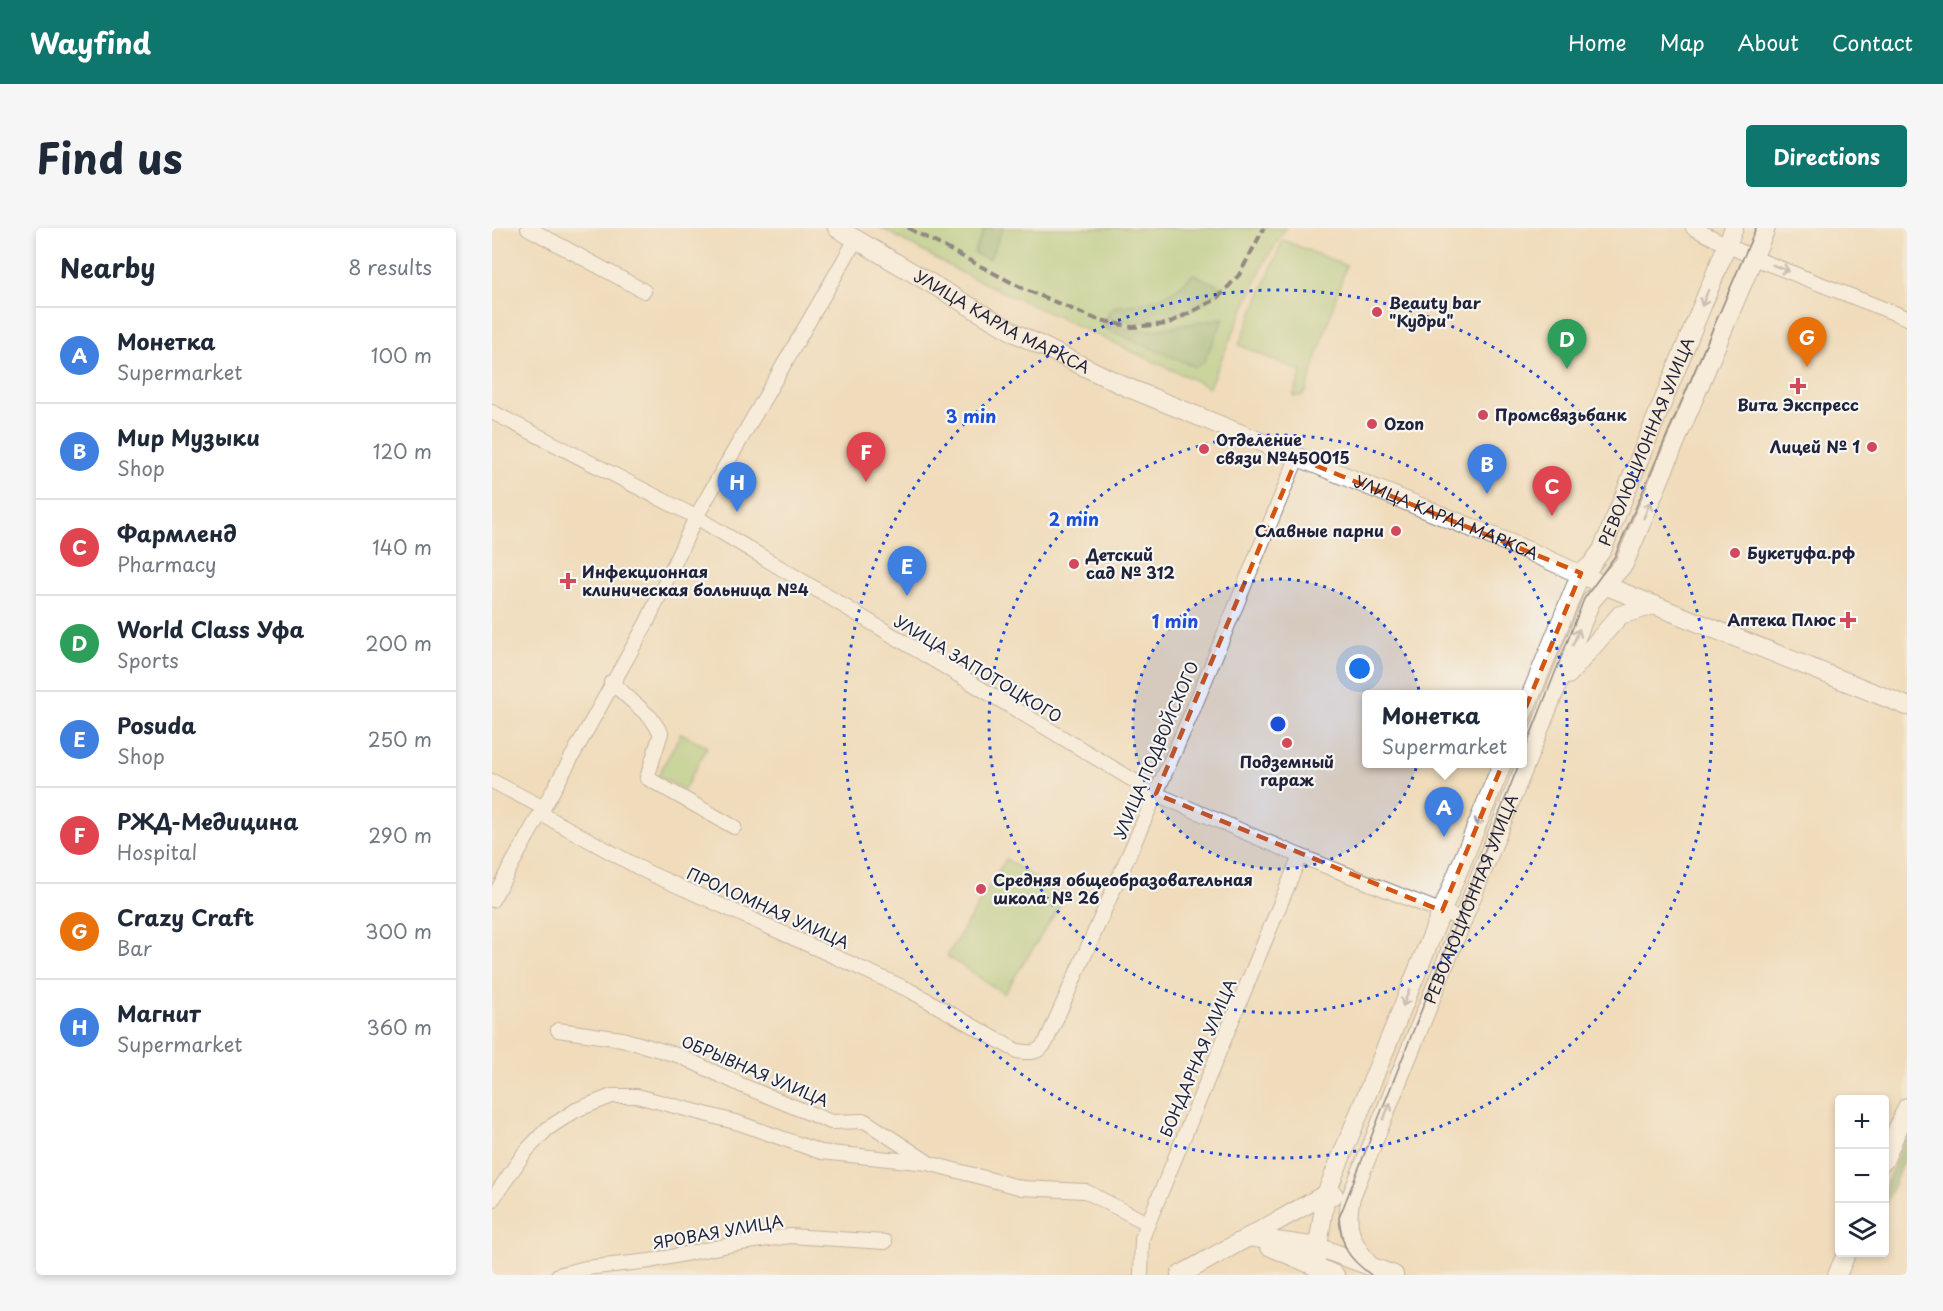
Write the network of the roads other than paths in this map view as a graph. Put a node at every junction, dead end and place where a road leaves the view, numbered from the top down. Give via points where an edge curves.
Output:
1 (528, 228) edge
2 (837, 228) edge
3 (1693, 228) edge
4 (1766, 228) edge
5 (1731, 236) edge
6 (855, 241) junction
7 (1754, 258) junction
8 (644, 291) dead end
9 (1907, 318) edge
10 (492, 412) edge
11 (1297, 458) junction
12 (696, 518) junction
13 (1581, 573) junction
14 (1604, 585) junction
15 (1655, 605) junction
16 (611, 682) junction
17 (1551, 699) junction
18 (1527, 704) edge
19 (1907, 706) edge
20 (1527, 759) edge
21 (1500, 768) edge
22 (1524, 768) edge
23 (492, 781) edge
24 (1156, 794) junction
25 (542, 807) junction
26 (734, 827) dead end
27 (1300, 856) junction
28 (492, 900) edge
29 (1442, 911) junction
30 (1463, 920) junction
31 (558, 1030) dead end
32 (1038, 1051) joint
33 (1907, 1107) edge
34 (1889, 1149) edge
35 (928, 1163) junction
36 (1326, 1194) junction
37 (1351, 1197) junction
38 (492, 1200) edge
39 (1148, 1223) junction
40 (1248, 1237) junction
41 (885, 1242) dead end
42 (1318, 1246) junction
43 (1845, 1257) edge
44 (1315, 1266) junction
45 (1383, 1271) edge
46 (558, 1275) edge
47 (1141, 1275) edge
48 (1180, 1275) edge
49 (1335, 1275) edge
50 (1837, 1275) edge

1 - 8 street
2 - 6 street, УЛИЦА КАРЛА МАРКСА
3 - 5 street
4 - 7 street, РЕВОЛЮЦИОННАЯ УЛИЦА
5 - 7 street
5 -> 13 street, РЕВОЛЮЦИОННАЯ УЛИЦА via 1602,550
6 - 11 street, УЛИЦА КАРЛА МАРКСА via 1064,358
6 - 12 street
7 -> 9 street
14 -> 7 street, РЕВОЛЮЦИОННАЯ УЛИЦА via 1624,564
10 - 12 street, УЛИЦА ЗАПОТОЦКОГО
11 - 13 street, УЛИЦА КАРЛА МАРКСА
11 - 24 street, УЛИЦА ПОДВОЙСКОГО
12 - 16 street via 647,622
12 - 24 street, УЛИЦА ЗАПОТОЦКОГО
13 - 14 street, УЛИЦА КАРЛА МАРКСА
13 - 18 street, РЕВОЛЮЦИОННАЯ УЛИЦА
14 - 15 street, УЛИЦА КАРЛА МАРКСА
17 -> 14 street, РЕВОЛЮЦИОННАЯ УЛИЦА via 1591,601
15 - 17 street via 1620,615 1578,661
15 - 19 street, УЛИЦА КАРЛА МАРКСА
16 - 25 street
16 - 26 street via 651,718 661,733 647,778
17 - 20 street, РЕВОЛЮЦИОННАЯ УЛИЦА
21 -> 29 street, РЕВОЛЮЦИОННАЯ УЛИЦА
22 - 30 street, РЕВОЛЮЦИОННАЯ УЛИЦА
23 - 25 street, ПРОЛОМНАЯ УЛИЦА
24 - 27 street, УЛИЦА ЗАПОТОЦКОГО
24 - 32 street, УЛИЦА ПОДВОЙСКОГО via 1046,1042
25 - 28 street
25 - 32 street, ПРОЛОМНАЯ УЛИЦА via 545,816 647,872 909,990 1017,1051
27 - 29 street, УЛИЦА ЗАПОТОЦКОГО
27 - 39 street, БОНДАРНАЯ УЛИЦА
29 - 30 street, УЛИЦА ЗАПОТОЦКОГО
29 -> 36 street, РЕВОЛЮЦИОННАЯ УЛИЦА
37 -> 30 street, РЕВОЛЮЦИОННАЯ УЛИЦА
31 - 35 street, ОБРЫВНАЯ УЛИЦА via 622,1039 680,1056 831,1122 865,1121
33 - 34 street
35 - 38 street, ОБРЫВНАЯ УЛИЦА via 821,1152 697,1110 637,1096 612,1096 576,1110 547,1130 525,1152
35 - 39 street, ОБРЫВНАЯ УЛИЦА via 1022,1188 1085,1191
36 - 37 street
36 - 40 street
36 - 42 street, РЕВОЛЮЦИОННАЯ УЛИЦА
37 - 45 street, РЕВОЛЮЦИОННАЯ УЛИЦА via 1347,1229 1355,1247
39 - 47 street, БОНДАРНАЯ УЛИЦА via 1142,1239
40 - 42 street
40 - 44 street
40 - 48 street
41 - 46 street, ЯРОВАЯ УЛИЦА via 790,1236
42 - 44 street, РЕВОЛЮЦИОННАЯ УЛИЦА
42 - 45 street
43 - 50 street
44 - 49 street

